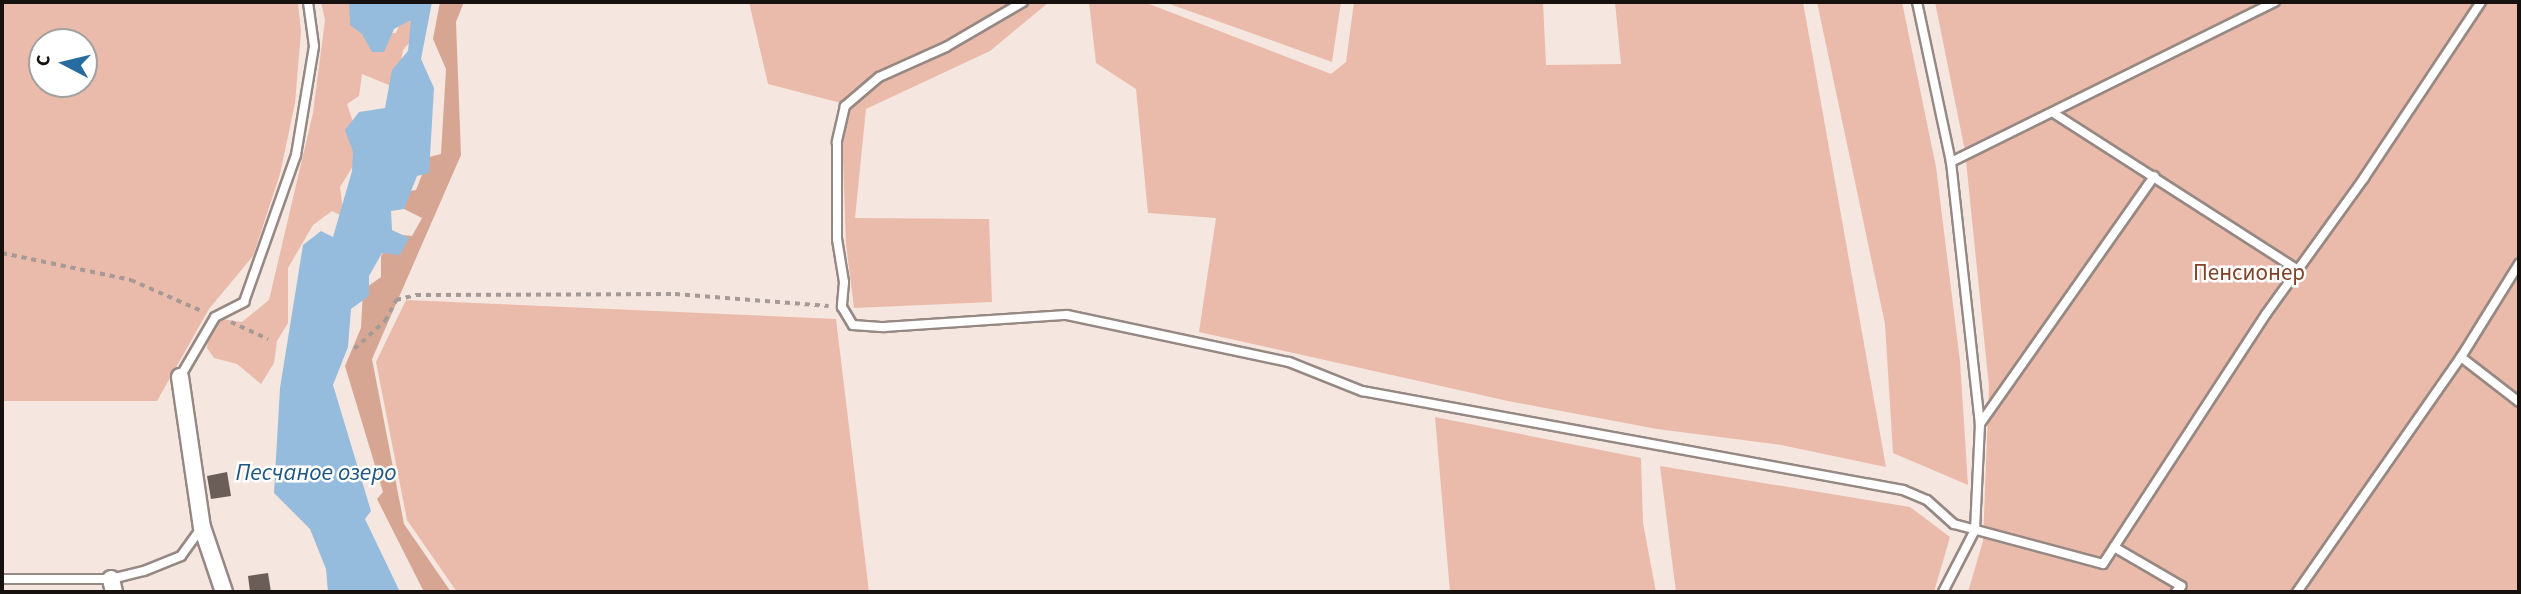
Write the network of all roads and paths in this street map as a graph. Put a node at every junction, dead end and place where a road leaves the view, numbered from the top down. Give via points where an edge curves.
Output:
1 (308, 2) edge
2 (1023, 2) edge
3 (1917, 2) edge
4 (2276, 2) edge
5 (2481, 2) edge
6 (2055, 114) junction
7 (1951, 162) junction
8 (2154, 176) junction
9 (2, 253) edge
10 (2519, 264) edge
11 (2298, 270) junction
12 (842, 307) junction
13 (215, 317) junction
14 (268, 339) dead end
15 (354, 349) dead end
16 (2461, 357) junction
17 (180, 377) joint
18 (2519, 402) edge
19 (1980, 424) junction
20 (202, 527) junction
21 (1975, 530) junction
22 (2114, 547) junction
23 (2, 579) edge
24 (113, 585) edge
25 (224, 592) edge
26 (1943, 592) edge
27 (2176, 592) edge
28 (2297, 592) edge

1 - 13 lane via 314,46 296,155 244,302
2 - 12 lane via 946,47 879,77 845,106 837,142
3 - 7 lane
4 - 6 lane
5 - 11 lane
6 - 7 lane
6 - 8 lane
7 - 19 lane
8 - 11 lane
8 - 19 lane
9 - 13 path via 131,280
10 - 16 lane
11 - 22 lane
12 - 15 path via 676,294 416,295 396,300 385,321
12 - 21 lane via 853,325 884,327 1067,314 1289,362 1362,391 1903,490 1927,500 1954,524
13 - 14 path via 251,328
13 - 17 lane
16 - 18 lane
16 - 28 lane
17 - 20 street
19 - 21 lane
20 - 24 lane via 181,556
20 - 25 street
21 - 22 lane via 2103,564
21 - 26 lane
22 - 27 lane via 2181,586
23 - 24 lane

